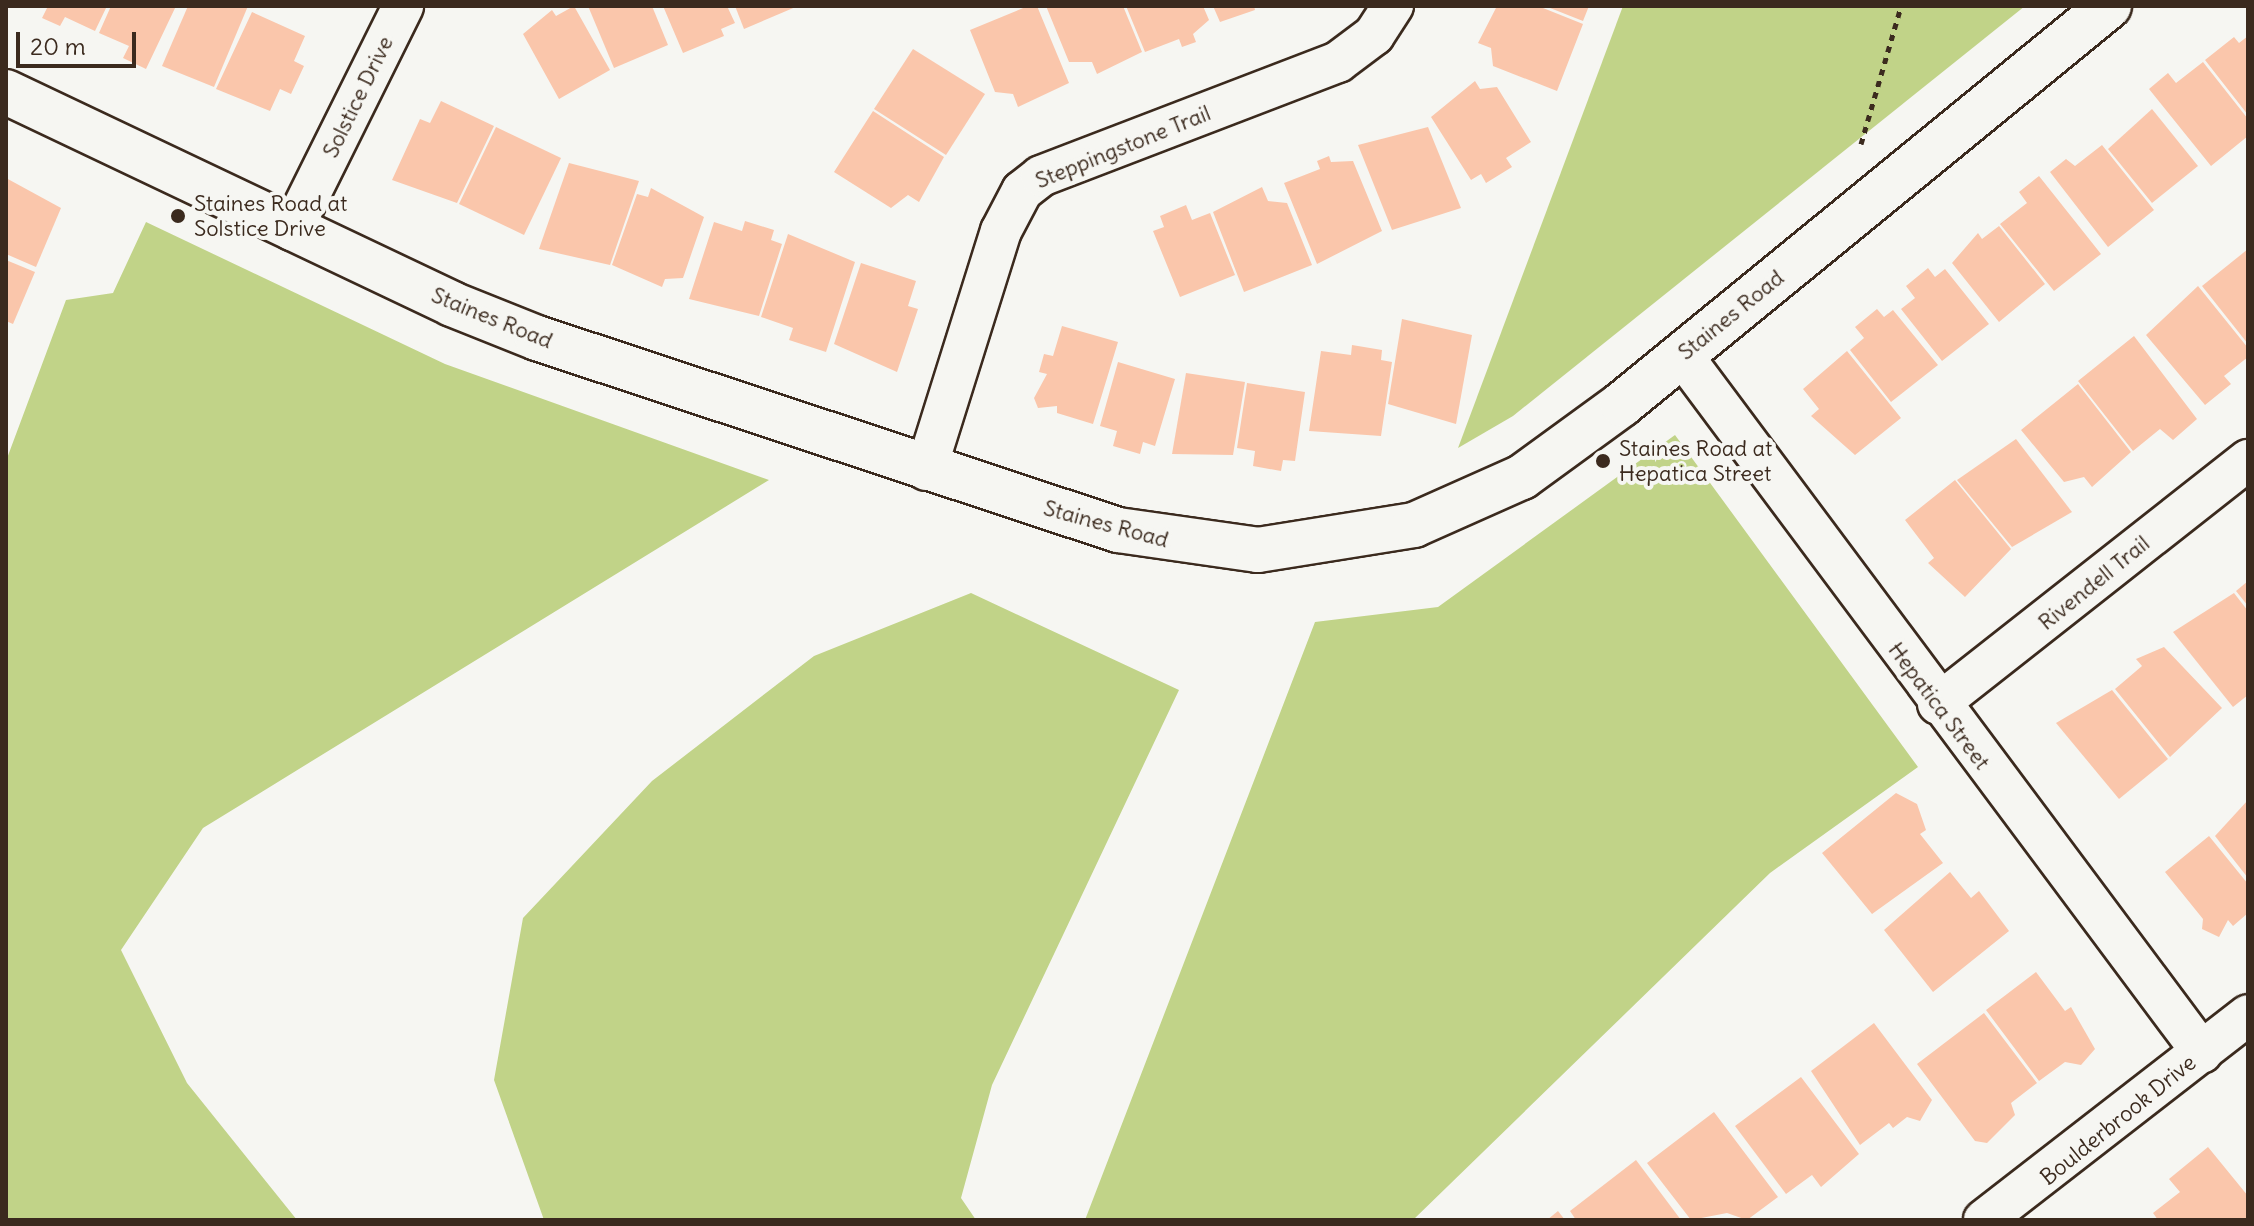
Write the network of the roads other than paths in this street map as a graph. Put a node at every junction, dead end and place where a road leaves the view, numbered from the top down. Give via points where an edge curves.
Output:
1 (403, 6) edge
2 (1393, 6) edge
3 (2109, 6) edge
4 (6, 92) edge
5 (292, 230) junction
6 (1682, 355) junction
7 (2248, 460) edge
8 (926, 470) junction
9 (1938, 704) junction
10 (2248, 1015) edge
11 (2202, 1052) junction
12 (1984, 1220) edge

1 - 5 street, Solstice Drive
2 - 8 street, Steppingstone Trail via 1374,35 1338,62 1041,176 1022,191 1001,231
3 - 6 street, Staines Road
4 - 5 street, Staines Road
5 - 8 street, Staines Road via 537,338
6 - 8 street, Staines Road via 1552,456 1487,496 1414,525 1323,545 1258,550 1171,542
6 - 9 street, Hepatica Street
7 - 9 street, Rivendell Trail
9 - 11 street, Hepatica Street
10 - 11 street, Boulderbrook Drive
11 - 12 street, Boulderbrook Drive

